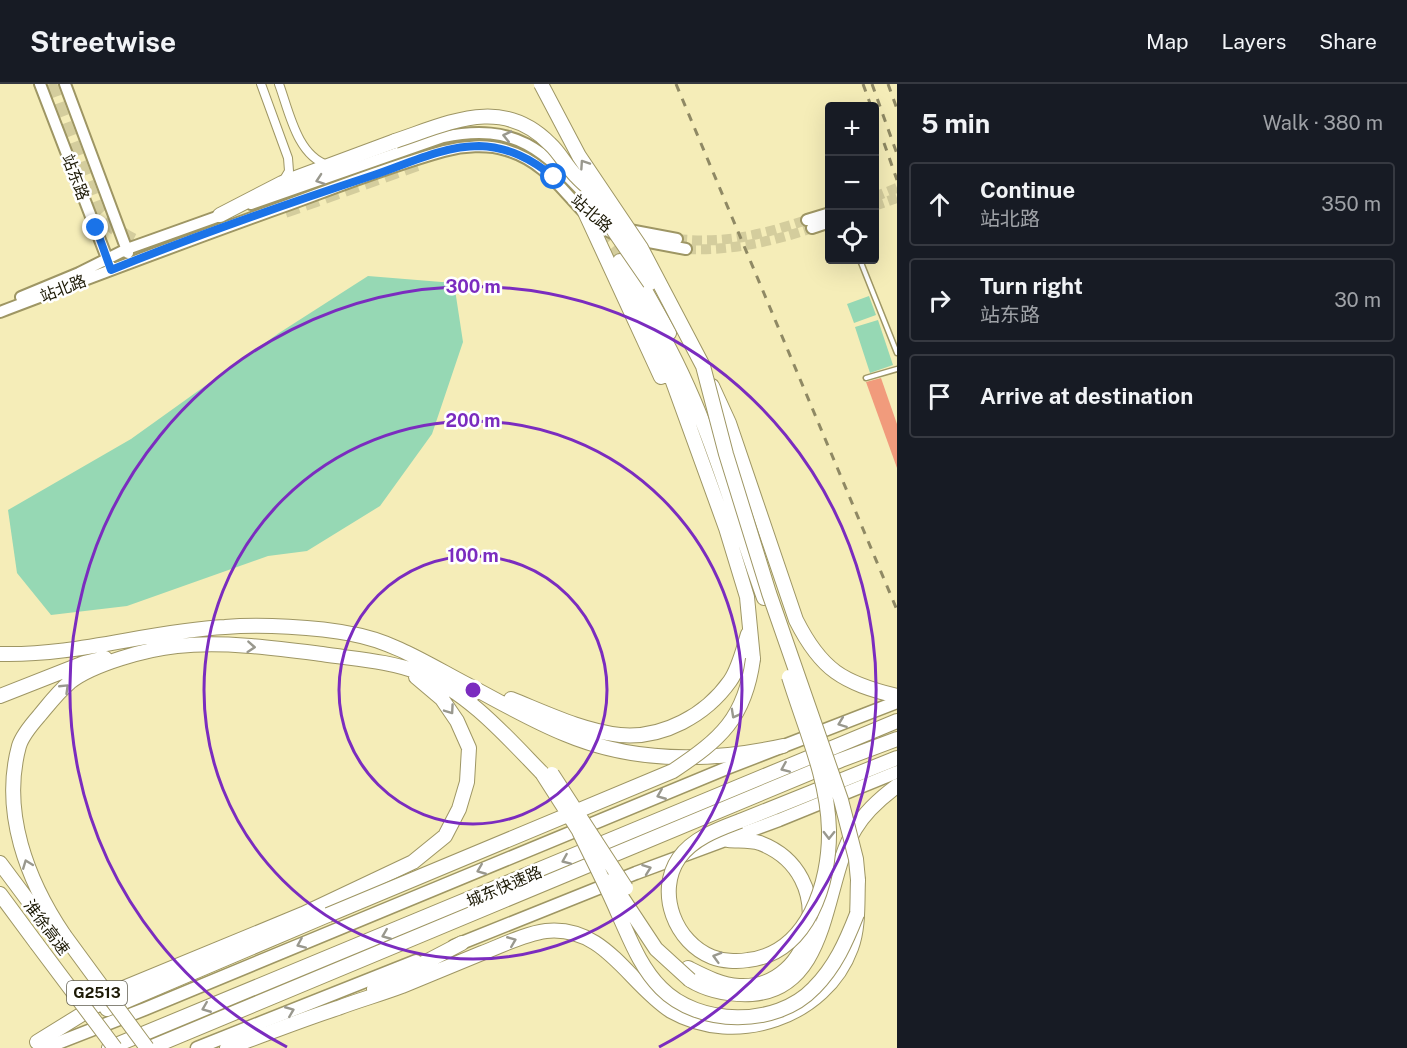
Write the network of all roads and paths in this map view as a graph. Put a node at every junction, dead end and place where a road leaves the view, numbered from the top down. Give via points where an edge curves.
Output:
1 (40, 84) edge
2 (65, 84) edge
3 (279, 84) edge
4 (541, 84) edge
5 (263, 87) edge
6 (330, 165) junction
7 (577, 177) junction
8 (282, 183) junction
9 (584, 210) junction
10 (220, 215) junction
11 (825, 216) edge
12 (825, 222) edge
13 (609, 232) junction
14 (677, 239) tunnel mouth
15 (127, 249) junction
16 (640, 249) junction
17 (686, 249) tunnel mouth
18 (131, 262) junction
19 (110, 264) junction
20 (861, 264) edge
21 (0, 306) edge
22 (0, 312) edge
23 (897, 353) edge
24 (704, 366) junction
25 (897, 369) edge
26 (866, 378) dead end
27 (724, 443) junction
28 (715, 459) junction
29 (710, 480) junction
30 (750, 625) junction
31 (142, 639) junction
32 (159, 650) junction
33 (0, 654) edge
34 (366, 660) junction
35 (444, 672) junction
36 (0, 688) edge
37 (475, 689) junction
38 (0, 696) edge
39 (897, 696) edge
40 (897, 702) edge
41 (897, 721) edge
42 (897, 739) edge
43 (783, 746) junction
44 (897, 758) edge
45 (544, 770) junction
46 (897, 772) edge
47 (897, 786) edge
48 (579, 831) junction
49 (728, 840) junction
50 (0, 863) edge
51 (1, 896) edge
52 (857, 914) junction
53 (60, 936) junction
54 (462, 943) junction
55 (689, 974) junction
56 (338, 1008) junction
57 (36, 1046) edge
58 (109, 1048) edge
59 (116, 1048) edge
60 (138, 1048) edge
61 (148, 1048) edge
62 (196, 1048) edge
63 (227, 1048) edge

1 - 19 street, 站东路
2 - 15 street, 站东路
3 - 6 street via 305,149 319,162
16 -> 4 highway, bridge via 579,156
5 - 8 street via 288,158 289,171
6 - 7 highway, bridge via 467,117 497,115 528,126 550,143
6 - 8 highway
7 - 16 highway, bridge
7 - 27 highway, bridge via 656,293 693,364
8 - 10 highway
9 - 13 street, 站北路
9 - 18 street, 站北路 via 531,159 505,149 478,146 445,151
9 - 29 highway via 683,431
14 -> 10 street, 站北路 via 618,227 542,153 520,139 492,133 467,132 443,137
10 - 15 street, 站北路
11 - 12 street via 809,224
13 - 17 street, 站北路
13 - 28 highway via 680,353 702,407
15 - 18 street, 站东路
15 - 19 street, 站北路
16 - 24 highway, bridge
18 - 19 street, 站北路
19 - 21 street, 站北路
19 - 22 street, 站北路
20 - 23 lane
24 - 27 highway, bridge
24 - 39 highway, bridge via 729,423 759,517 809,646 829,669 858,684
25 - 26 lane
27 - 52 highway, bridge via 769,593 841,800 856,859
28 - 29 highway via 673,354 620,261 668,368
28 -> 44 highway, bridge via 764,598 822,785 825,793 829,830 825,876 813,911 782,947 761,959 738,962 713,958 693,947 679,931 669,898 671,883 679,859 694,844 740,820 793,800 813,791 824,787
29 - 30 highway via 747,597
30 - 37 highway via 731,679 716,698 693,718 667,729 622,735
30 -> 57 highway, bridge via 753,659 749,688 732,721 705,749 674,771 129,998
31 - 33 highway via 31,655
31 - 35 highway via 225,627 352,634 397,648
31 - 36 highway via 70,659
32 -> 34 highway via 214,645
32 - 38 highway via 84,663
53 -> 32 highway via 21,850 14,810 14,774 20,744 39,715 71,681 121,659
34 - 45 highway via 419,672 444,685
34 -> 57 highway via 407,672 424,682 457,721 469,748 467,782 445,836 413,862 303,914 126,987
35 - 37 highway
35 - 45 highway via 500,719
37 - 43 highway via 566,735 607,748 705,759
40 -> 43 main road
41 -> 58 highway, 城东快速路
42 - 61 highway, 城东快速路
43 -> 57 main road via 145,1009
45 - 48 highway, bridge
45 - 55 highway, bridge via 568,796 658,936
46 - 49 main road
47 - 55 highway via 855,829 834,881 820,938 796,973 782,984 741,995 703,988
48 - 52 highway, bridge via 642,964 662,989 690,1009 724,1018 761,1014 796,1003 831,968
48 - 55 highway, bridge via 657,949
54 -> 49 main road
49 - 55 highway via 758,843 790,860 802,876 810,904 809,924 800,951 779,975 766,981 741,986
50 - 53 highway, 淮徐高速 / G2513
51 - 59 highway, 淮徐高速 / G2513, bridge
56 -> 52 highway, bridge via 521,937 564,931 584,936 605,948 671,1011 693,1021 726,1028 756,1026 802,1010 834,980 852,946
53 - 60 highway, 淮徐高速 / G2513
53 - 61 highway, bridge
54 - 56 highway
62 -> 54 main road
56 - 63 highway

